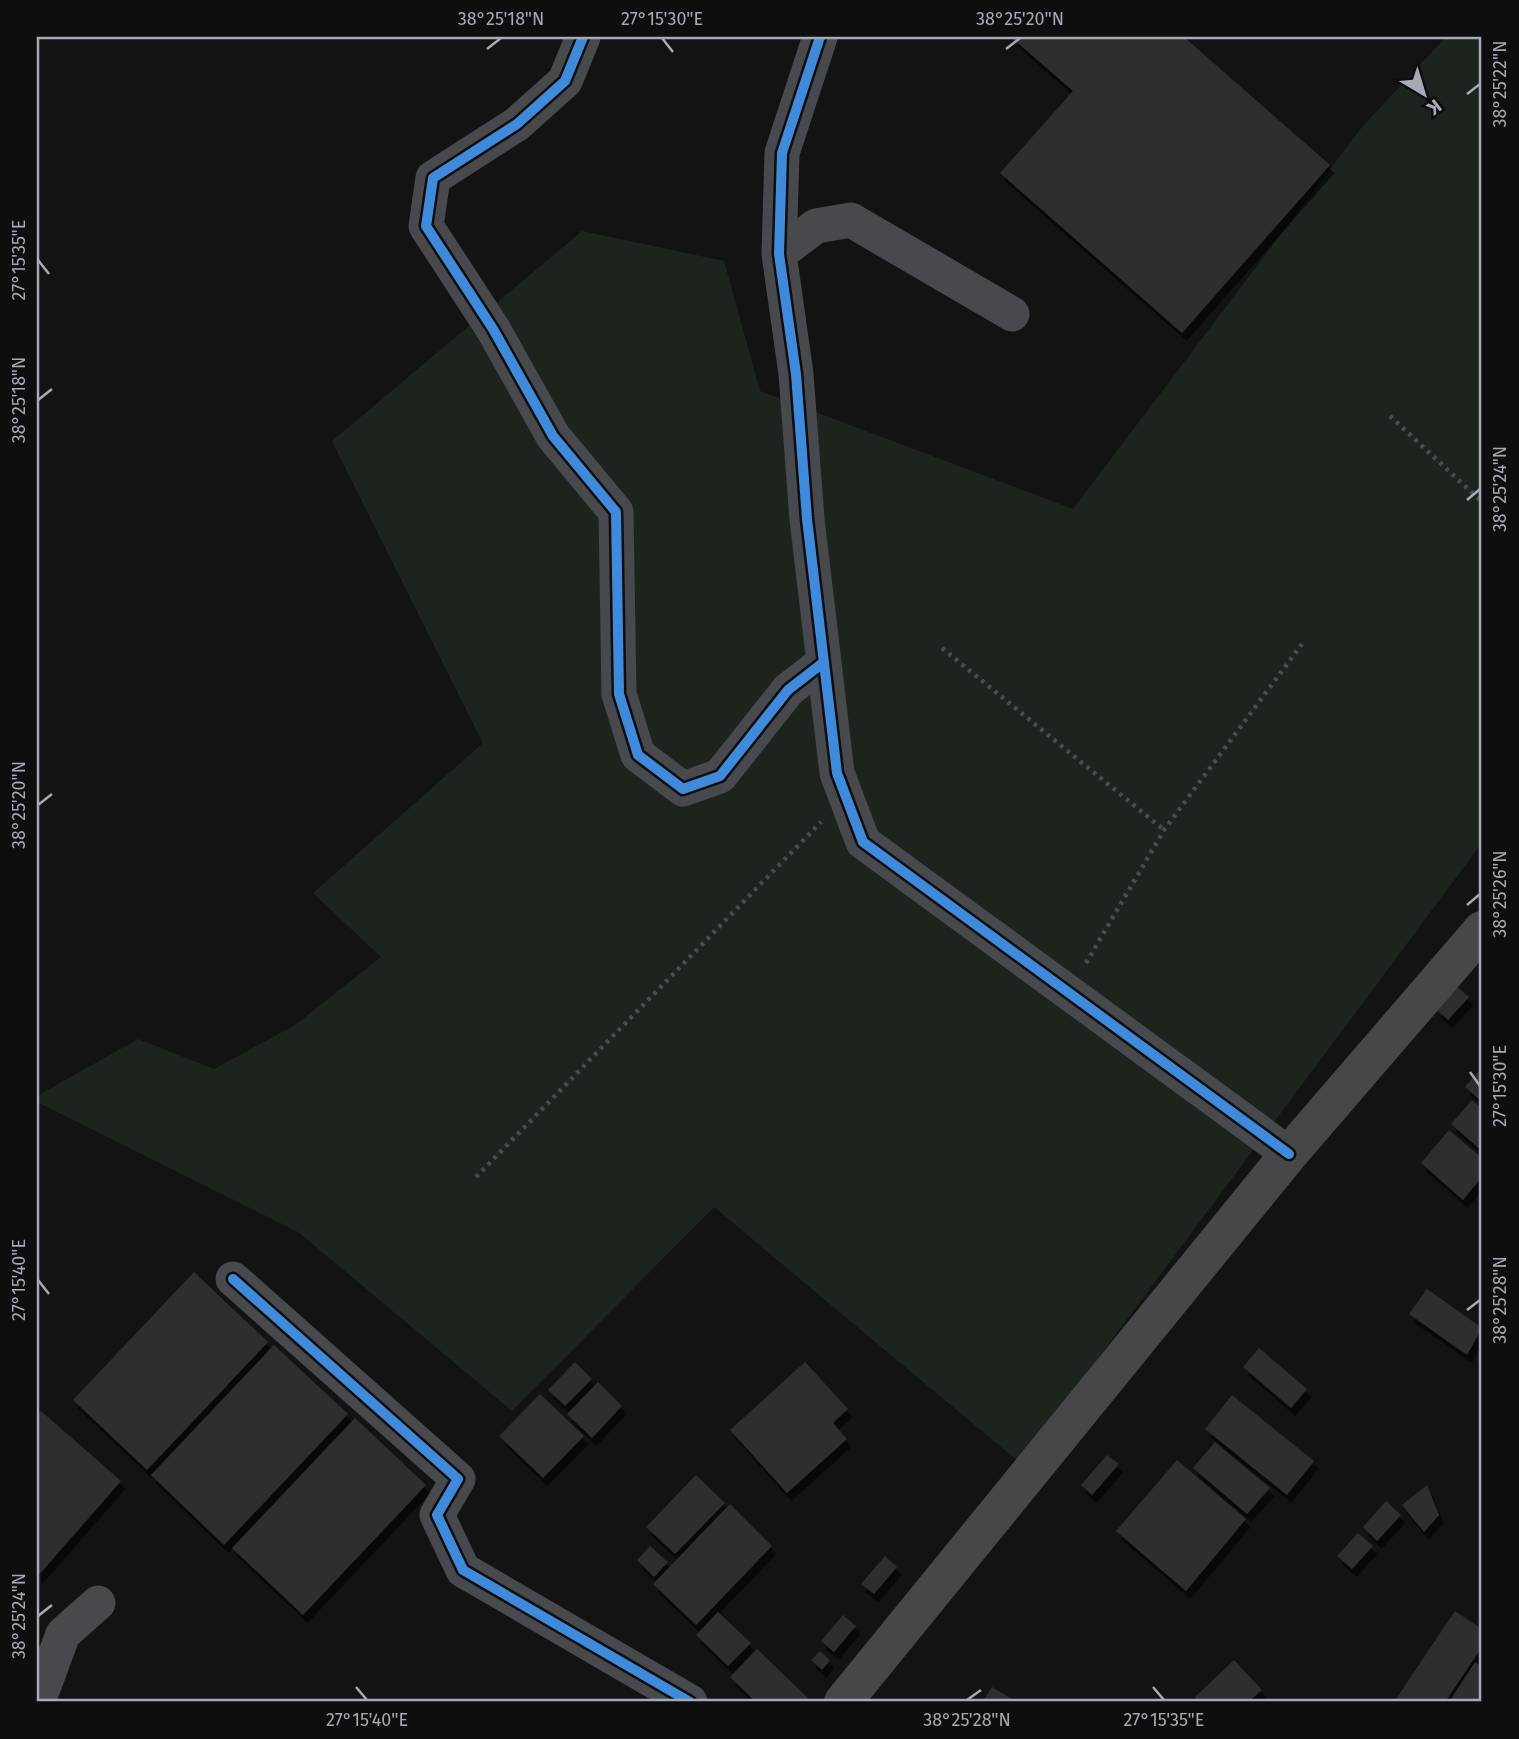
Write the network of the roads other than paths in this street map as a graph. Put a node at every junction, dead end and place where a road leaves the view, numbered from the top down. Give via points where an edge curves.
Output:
1 (583, 37) edge
2 (820, 37) edge
3 (779, 254) junction
4 (1012, 314) dead end
5 (824, 662) junction
6 (1482, 930) edge
7 (1289, 1154) junction
8 (233, 1279) dead end
9 (98, 1602) dead end
10 (38, 1702) edge
11 (690, 1702) edge
12 (843, 1702) edge

1 - 5 street via 565,81 517,124 433,178 426,226 493,329 552,436 615,512 619,694 638,755 683,789 719,776 788,690
2 - 3 street via 782,153
3 - 4 street via 816,226 851,220
3 - 5 street via 796,374
5 - 7 street via 837,773 863,842
6 - 7 main road
7 - 12 main road
8 - 11 street via 458,1479 437,1515 463,1570
9 - 10 street via 63,1634

